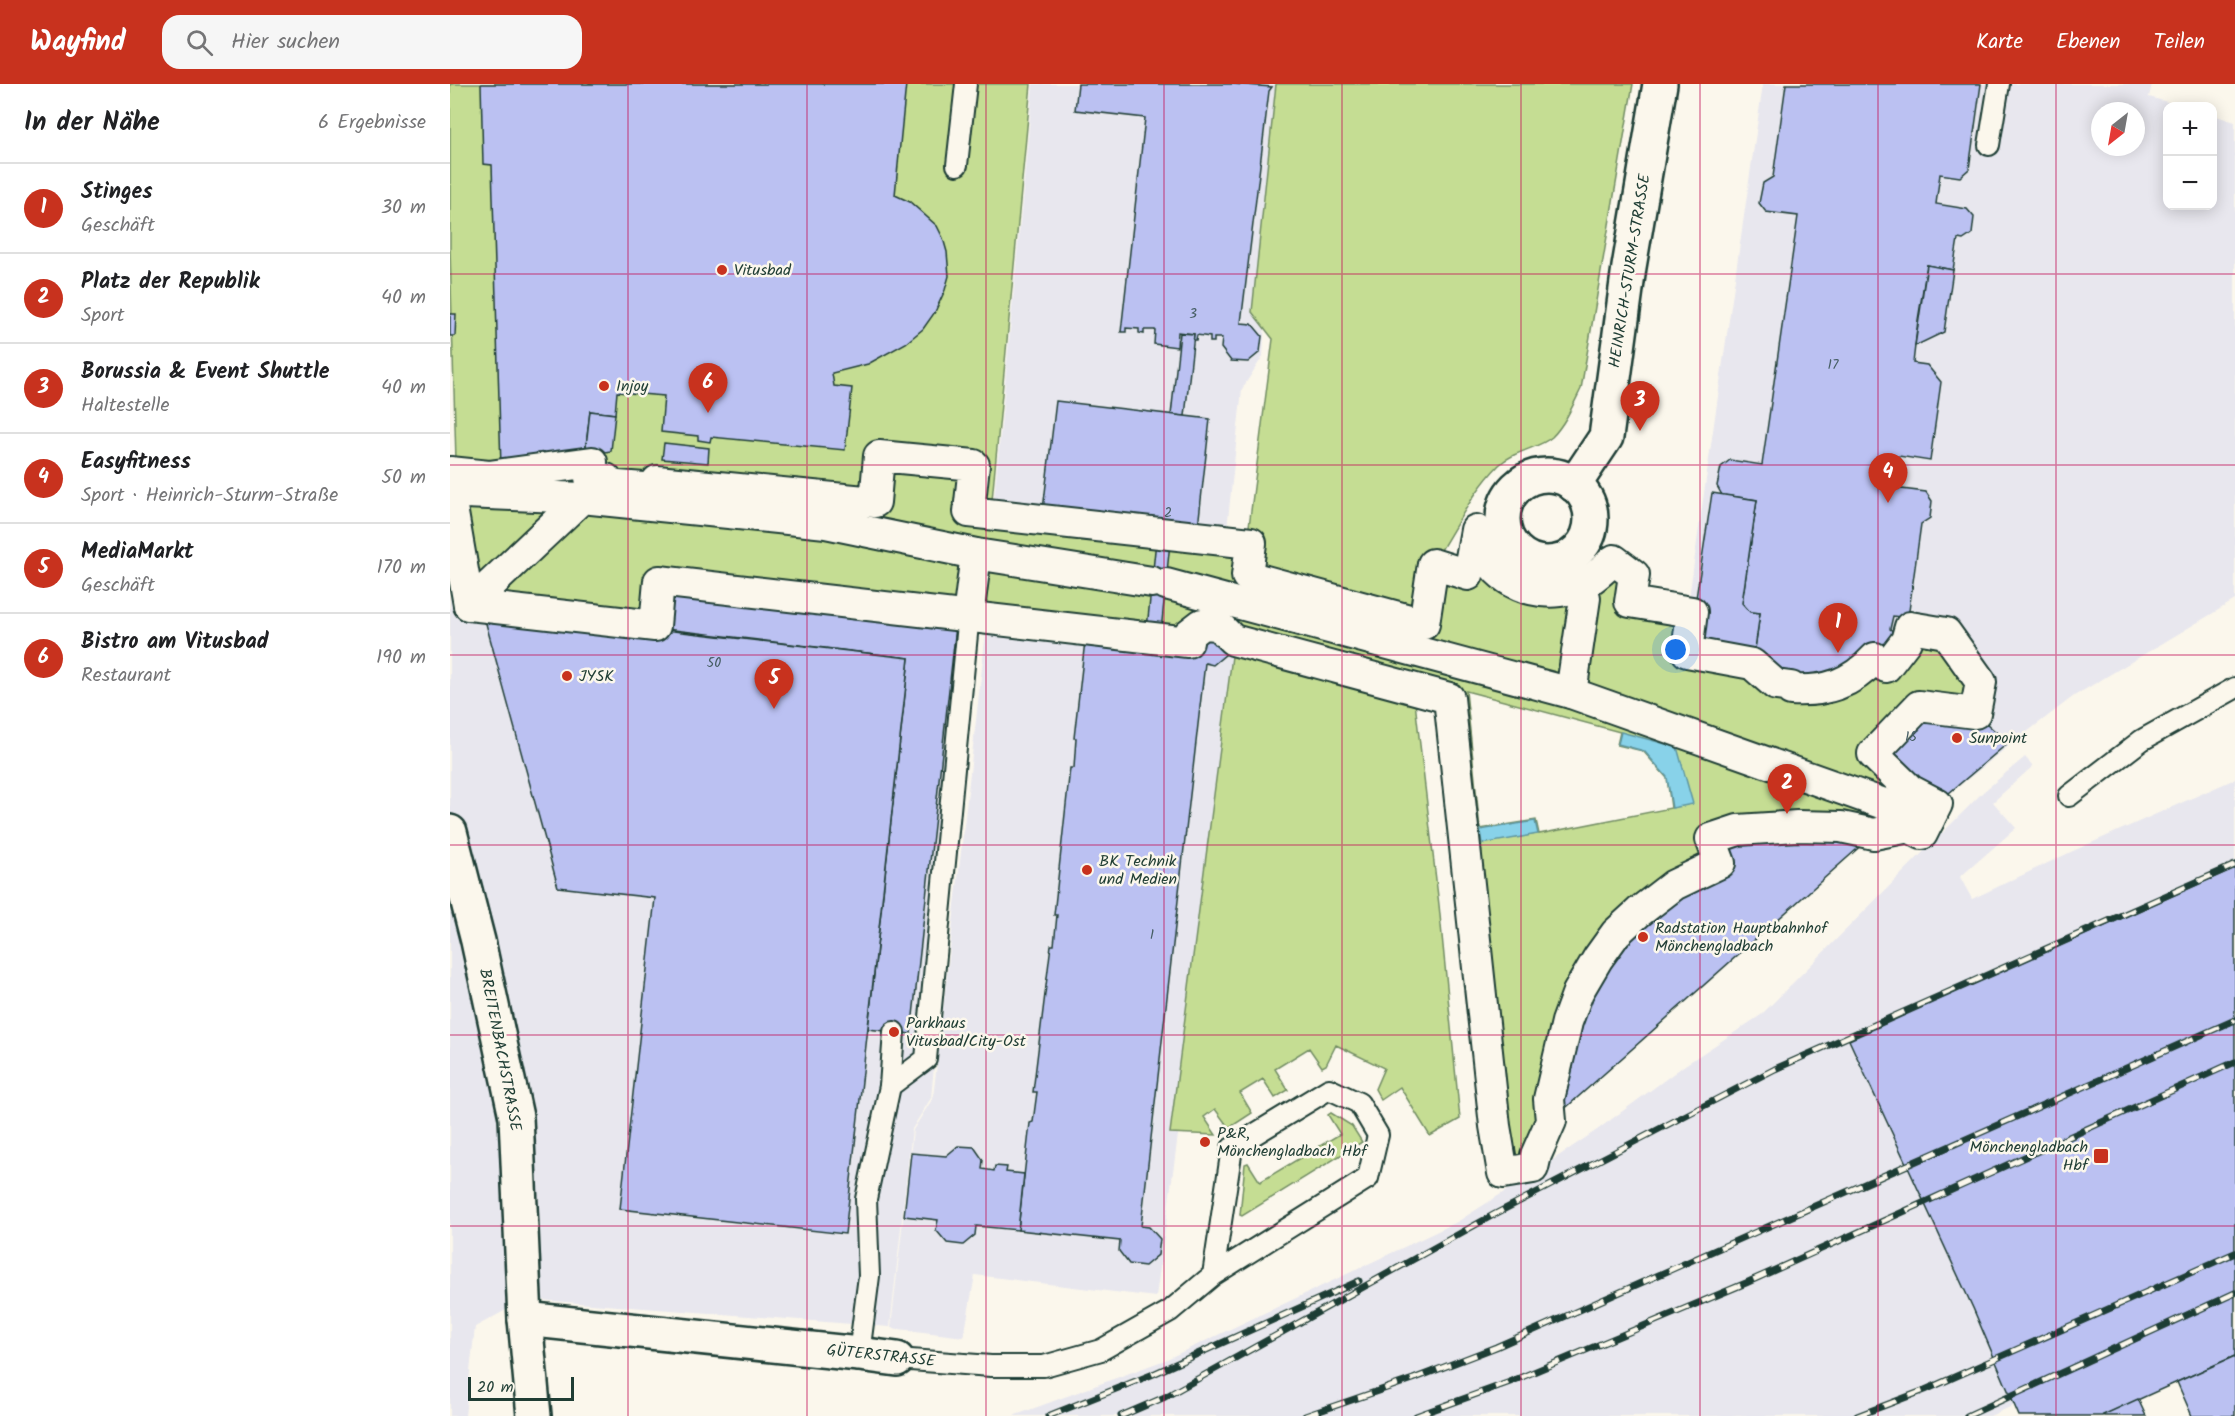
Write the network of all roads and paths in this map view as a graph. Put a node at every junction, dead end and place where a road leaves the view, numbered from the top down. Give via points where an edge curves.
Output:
1 (966, 84) edge
2 (1660, 84) edge
3 (1999, 84) edge
4 (1989, 145) dead end
5 (958, 164) dead end
6 (450, 472) edge
7 (1574, 484) dead end
8 (450, 494) edge
9 (582, 498) junction
10 (1238, 542) junction
11 (976, 554) junction
12 (1585, 598) dead end
13 (1235, 603) junction
14 (469, 605) junction
15 (968, 620) junction
16 (2235, 688) edge
17 (1571, 693) junction
18 (2069, 796) dead end
19 (1929, 820) junction
20 (450, 832) edge
21 (894, 1032) dead end
22 (890, 1086) junction
23 (1213, 1275) junction
24 (525, 1319) junction
25 (859, 1354) junction
26 (897, 1359) joint
27 (534, 1416) edge

1 - 5 lane
2 - 7 street, HEINRICH-STURM-STRASSE via 1605,437
3 - 4 lane
6 - 10 street via 489,476 592,462 590,478 606,479 605,485 657,489 657,481 875,502 879,456 974,465 969,512
8 - 9 street
8 - 14 street
9 - 11 street via 826,523
9 - 14 street
10 - 13 street
10 - 19 street via 1251,543 1247,576 1424,624 1433,564 1468,576 1476,530 1489,561 1503,576 1543,592 1583,585 1614,560 1634,575 1630,602 1692,612 1687,652 1752,663 1776,685 1791,690 1812,692 1839,685 1855,677 1875,658 1886,667 1906,641 1910,627 1946,633 1981,682 1975,713 1918,706 1873,754 1910,790 1937,804
11 - 13 street via 1159,583
11 - 15 street
12 - 17 street
13 - 17 street
14 - 15 street via 655,626 659,581
15 - 19 street via 1188,642 1189,634 1202,624 1218,625 1233,640 1449,698 1503,1173 1533,1168 1551,1121 1551,1092 1567,1022 1578,992 1598,958 1616,933 1656,898 1674,885 1720,864 1711,839 1738,830 1797,826 1841,827 1874,834 1909,827 1922,834
15 - 22 lane via 926,1059
16 - 18 lane via 2142,740
17 - 19 street
20 - 24 street, BREITENBACHSTRASSE via 516,1117
21 - 22 lane
22 - 25 lane via 866,1199 869,1276
23 - 23 lane, GÜTERSTRASSE via 1368,1178 1378,1135 1359,1103 1329,1089 1232,1148
23 - 26 lane, GÜTERSTRASSE via 1170,1311 1101,1350 1044,1366
24 - 25 street, GÜTERSTRASSE
24 - 27 street, BREITENBACHSTRASSE
25 - 26 street, GÜTERSTRASSE

